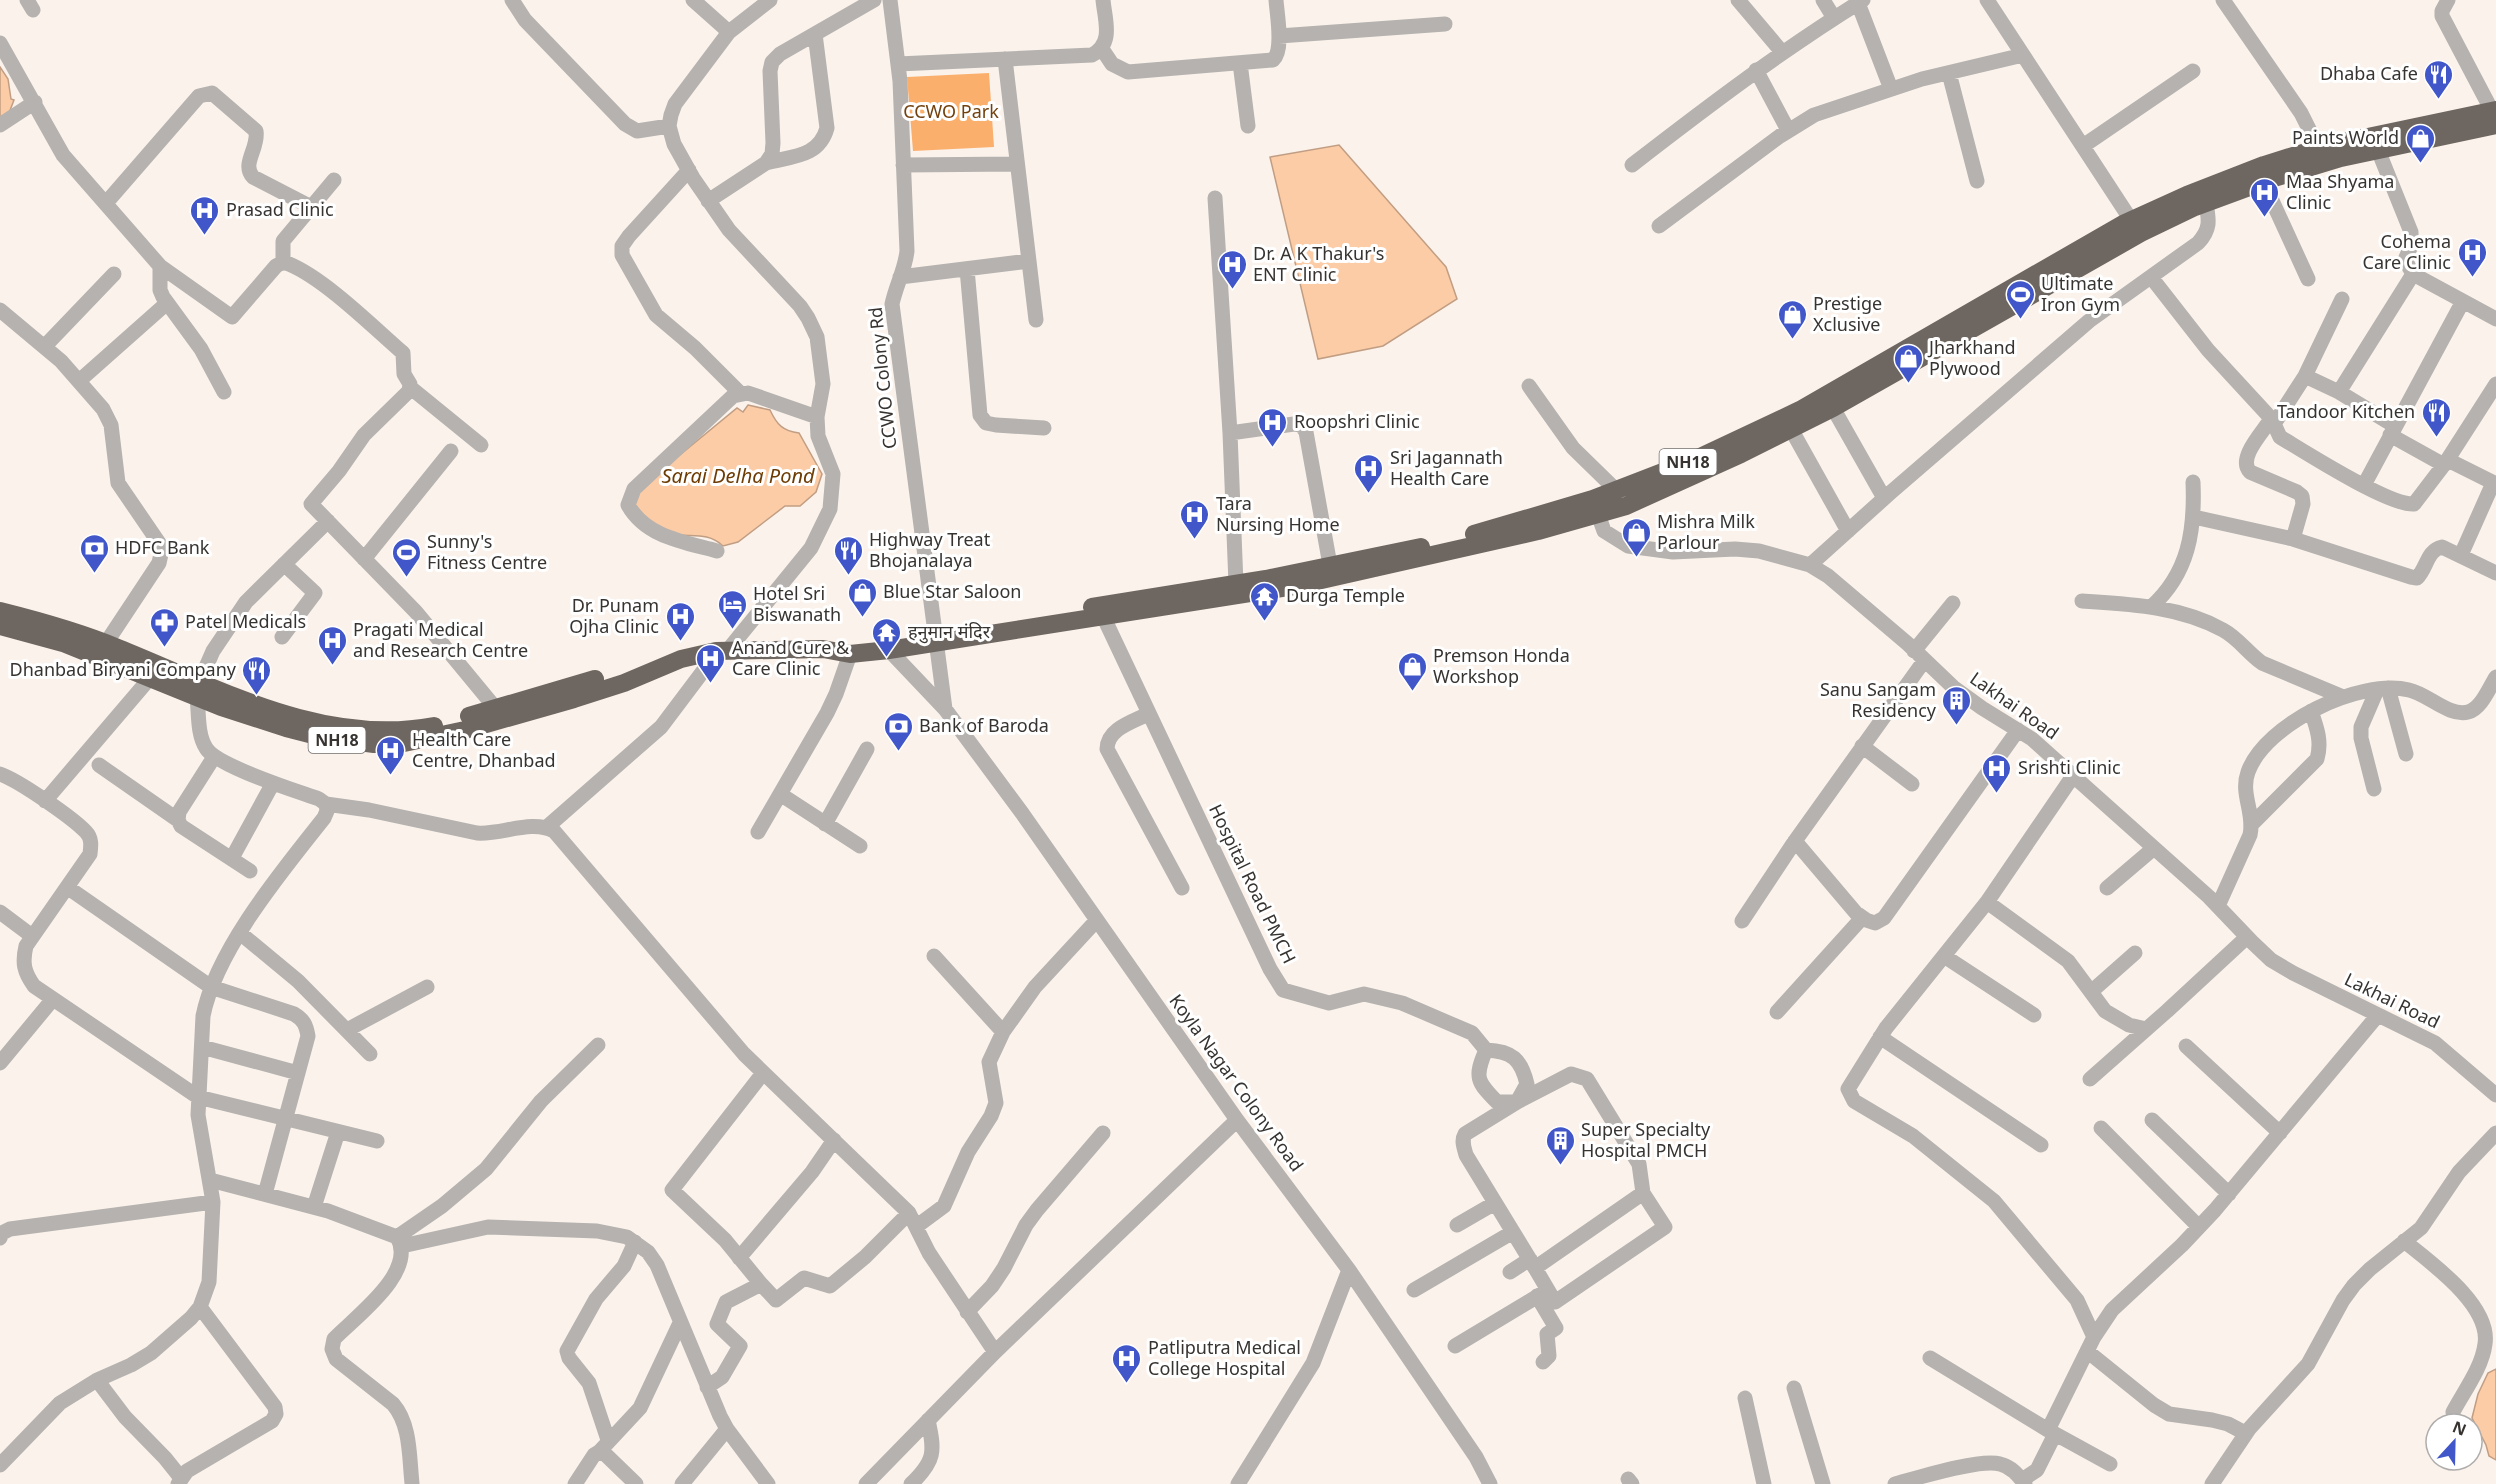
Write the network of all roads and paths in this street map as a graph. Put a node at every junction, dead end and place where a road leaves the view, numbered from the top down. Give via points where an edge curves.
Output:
1 (512, 0) edge
2 (693, 0) edge
3 (770, 0) edge
4 (874, 0) edge
5 (890, 0) edge
6 (1103, 0) edge
7 (1276, 0) edge
8 (1738, 0) edge
9 (1822, 0) edge
10 (1987, 0) edge
11 (2223, 0) edge
12 (2448, 0) edge
13 (1860, 2) edge
14 (1834, 18) junction
15 (1445, 24) dead end
16 (729, 32) junction
17 (815, 34) junction
18 (1278, 36) junction
19 (0, 43) edge
20 (1102, 49) junction
21 (1782, 52) junction
22 (2023, 55) junction
23 (1005, 59) junction
24 (1240, 63) junction
25 (898, 64) junction
26 (1756, 70) junction
27 (2193, 71) dead end
28 (1949, 73) junction
29 (1891, 89) junction
30 (35, 102) junction
31 (2495, 116) edge
32 (0, 125) edge
33 (669, 126) junction
34 (1248, 126) dead end
35 (1788, 130) junction
36 (2083, 146) junction
37 (2378, 150) junction
38 (2322, 155) junction
39 (766, 163) junction
40 (1017, 164) junction
41 (903, 165) junction
42 (1632, 165) dead end
43 (688, 170) junction
44 (334, 180) dead end
45 (1977, 181) dead end
46 (2263, 181) junction
47 (1215, 198) dead end
48 (708, 201) junction
49 (106, 203) junction
50 (2206, 203) junction
51 (311, 207) junction
52 (2131, 220) junction
53 (1659, 226) dead end
54 (1029, 261) junction
55 (283, 263) junction
56 (160, 266) junction
57 (967, 269) junction
58 (114, 274) dead end
59 (2413, 274) junction
60 (900, 277) junction
61 (2151, 277) junction
62 (2308, 279) dead end
63 (2342, 299) dead end
64 (2463, 301) junction
65 (167, 303) junction
66 (0, 310) edge
67 (2496, 319) edge
68 (1036, 320) dead end
69 (45, 346) junction
70 (2305, 376) junction
71 (79, 381) junction
72 (2496, 384) edge
73 (1529, 386) dead end
74 (411, 388) junction
75 (224, 392) dead end
76 (2339, 392) junction
77 (740, 393) junction
78 (1833, 408) junction
79 (817, 417) junction
80 (2272, 422) junction
81 (1044, 428) dead end
82 (1791, 429) junction
83 (2393, 431) junction
84 (1230, 433) junction
85 (482, 445) dead end
86 (451, 451) dead end
87 (2446, 462) junction
88 (2193, 482) dead end
89 (2495, 483) edge
90 (2364, 485) junction
91 (1616, 490) junction
92 (1884, 498) junction
93 (1595, 507) junction
94 (2194, 517) junction
95 (328, 521) junction
96 (1848, 531) junction
97 (2294, 540) junction
98 (717, 551) dead end
99 (2461, 555) junction
100 (364, 559) junction
101 (284, 564) junction
102 (1330, 565) junction
103 (1810, 565) junction
104 (2496, 573) edge
105 (1236, 584) junction
106 (1267, 585) junction
107 (2082, 601) dead end
108 (1953, 603) dead end
109 (2151, 607) junction
110 (0, 611) edge
111 (1104, 618) junction
112 (0, 626) edge
113 (282, 637) dead end
114 (935, 639) junction
115 (106, 643) junction
116 (823, 649) junction
117 (723, 650) junction
118 (889, 650) junction
119 (850, 654) junction
120 (1919, 656) junction
121 (2496, 677) edge
122 (150, 678) junction
123 (2383, 689) junction
124 (198, 690) junction
125 (2343, 697) junction
126 (945, 709) junction
127 (2312, 711) junction
128 (501, 713) junction
129 (1148, 714) junction
130 (2018, 730) junction
131 (1862, 746) junction
132 (867, 749) dead end
133 (2406, 754) dead end
134 (214, 757) junction
135 (99, 765) dead end
136 (0, 774) edge
137 (2073, 776) junction
138 (273, 783) junction
139 (1912, 784) dead end
140 (2374, 789) dead end
141 (780, 794) junction
142 (45, 801) junction
143 (326, 804) junction
144 (178, 820) junction
145 (2253, 823) junction
146 (825, 824) junction
147 (547, 827) junction
148 (758, 832) dead end
149 (1795, 841) junction
150 (860, 846) dead end
151 (2154, 848) junction
152 (232, 858) junction
153 (250, 871) dead end
154 (67, 887) junction
155 (1182, 888) dead end
156 (2107, 888) dead end
157 (1987, 902) junction
158 (2218, 906) junction
159 (0, 912) edge
160 (1862, 918) junction
161 (1096, 921) junction
162 (1742, 921) dead end
163 (240, 933) junction
164 (32, 936) junction
165 (2247, 937) junction
166 (2135, 953) dead end
167 (934, 956) dead end
168 (1944, 956) junction
169 (211, 987) junction
170 (427, 987) dead end
171 (2092, 992) junction
172 (53, 999) junction
173 (1777, 1012) dead end
174 (2379, 1015) junction
175 (2034, 1016) dead end
176 (2146, 1029) junction
177 (347, 1030) junction
178 (1003, 1032) junction
179 (1880, 1036) junction
180 (598, 1046) dead end
181 (2186, 1046) dead end
182 (202, 1047) junction
183 (1486, 1050) junction
184 (370, 1054) dead end
185 (0, 1063) edge
186 (298, 1072) junction
187 (763, 1072) junction
188 (2090, 1079) dead end
189 (2496, 1095) edge
190 (198, 1097) junction
191 (1518, 1102) junction
192 (286, 1119) junction
193 (1237, 1120) junction
194 (2152, 1120) dead end
195 (2101, 1128) dead end
196 (338, 1132) junction
197 (1103, 1133) dead end
198 (2280, 1133) junction
199 (2496, 1133) edge
200 (834, 1140) junction
201 (377, 1141) dead end
202 (2041, 1145) dead end
203 (210, 1180) junction
204 (1643, 1193) junction
205 (265, 1194) junction
206 (2229, 1194) junction
207 (213, 1202) junction
208 (1495, 1203) junction
209 (314, 1207) junction
210 (913, 1219) junction
211 (1457, 1226) dead end
212 (2199, 1227) junction
213 (1513, 1232) junction
214 (0, 1238) edge
215 (2404, 1241) junction
216 (400, 1242) junction
217 (635, 1242) junction
218 (739, 1258) junction
219 (1532, 1264) junction
220 (1348, 1270) junction
221 (1510, 1272) dead end
222 (761, 1284) junction
223 (1414, 1290) dead end
224 (1543, 1293) junction
225 (200, 1307) junction
226 (967, 1312) junction
227 (680, 1323) junction
228 (2091, 1344) junction
229 (1455, 1346) dead end
230 (995, 1352) junction
231 (1930, 1358) dead end
232 (1543, 1362) dead end
233 (97, 1380) junction
234 (707, 1387) junction
235 (1794, 1388) dead end
236 (1745, 1398) dead end
237 (2453, 1412) dead end
238 (928, 1420) junction
239 (727, 1429) junction
240 (2051, 1432) junction
241 (2245, 1433) junction
242 (603, 1446) junction
243 (2110, 1464) dead end
244 (0, 1465) edge
245 (1922, 1480) edge
246 (179, 1481) edge
247 (2024, 1482) edge
248 (412, 1483) edge
249 (575, 1484) edge
250 (636, 1484) edge
251 (682, 1484) edge
252 (768, 1484) edge
253 (866, 1484) edge
254 (911, 1484) edge
255 (1238, 1484) edge
256 (1490, 1484) edge
257 (1764, 1484) edge
258 (1823, 1484) edge
259 (1895, 1484) edge
260 (2212, 1484) edge

1 - 33 street via 525,20 625,124 637,131
2 - 16 street
3 - 16 street
4 - 17 street
5 - 25 street, CCWO Colony Rd
6 - 20 street via 1106,39
7 - 18 street
8 - 21 street
9 - 14 street
10 - 22 street
11 - 38 street via 2301,113
12 - 31 street via 2442,16
13 - 14 street
13 - 29 street
14 - 21 street
15 - 18 street
16 - 33 street via 675,104
17 - 39 street via 772,62 773,143
17 - 39 street via 827,128 824,140 816,149
18 - 24 street via 1279,52 1273,60
19 - 30 street
20 - 23 street via 1092,55
20 - 24 street via 1112,64 1128,72
21 - 26 street
22 - 28 street
22 - 36 street
23 - 25 street
23 - 40 street
24 - 34 street
25 - 41 street, CCWO Colony Rd
26 - 35 street
26 - 42 street
27 - 36 street
28 - 29 street
28 - 45 street
29 - 35 street via 1829,108
30 - 32 street
30 - 49 street via 63,155
31 - 37 highway, NH18
31 - 38 highway, NH18
33 - 43 street
35 - 53 street
36 - 52 street
37 - 38 highway, NH18
37 - 59 street via 2411,232 2405,260
38 - 46 highway, NH18
38 - 52 highway, NH18 via 2223,180
39 - 48 street
40 - 41 street
40 - 54 street
41 - 60 street, CCWO Colony Rd via 907,251
43 - 48 street
43 - 77 street via 629,236 622,246 622,255 656,315
44 - 51 street
46 - 50 highway, NH18
46 - 62 street
47 - 84 street
48 - 79 street via 808,318 817,337 822,367
49 - 51 street via 199,96 212,93 256,132 247,167 253,177
49 - 56 street
50 - 61 street via 2210,224 2206,234
50 - 78 highway, NH18 via 2141,233
51 - 55 street via 283,241
52 - 91 highway, NH18 via 1800,410 1694,460
54 - 57 street
54 - 68 street
55 - 56 street via 276,266 232,317
55 - 74 street via 311,277 404,353 404,374
56 - 65 street via 160,290
57 - 60 street
57 - 81 street via 980,415 986,423
58 - 69 street
59 - 64 street
59 - 76 street
60 - 114 street, CCWO Colony Rd via 892,304
61 - 80 street via 2208,350
61 - 92 street via 2089,321
63 - 70 street
64 - 67 street
64 - 83 street
65 - 71 street
65 - 75 street via 201,349
66 - 69 street
69 - 71 street
70 - 76 street
70 - 80 street
71 - 115 street via 111,425 118,483 159,543 161,554 159,563
72 - 87 street
73 - 91 street via 1573,448
74 - 85 street
74 - 95 street via 364,435 311,504
76 - 83 street
77 - 79 street
77 - 98 street via 634,489 628,505 653,531
78 - 82 highway, NH18
78 - 92 street
79 - 117 street via 819,436 834,474 830,509 812,548
80 - 90 street via 2280,437
80 - 97 street via 2250,451 2247,468 2302,496
82 - 93 highway, NH18 via 1626,506
82 - 96 street
83 - 87 street
83 - 90 street
84 - 102 street via 1301,425 1306,432
84 - 105 street
86 - 100 street
87 - 89 street
87 - 90 street via 2414,504 2398,502
88 - 94 street
89 - 99 street
91 - 93 highway, NH18
92 - 96 street
93 - 102 highway, NH18 via 1431,546
93 - 103 street, Lakhai Road via 1604,531 1628,546 1673,552 1759,551
93 - 106 highway, NH18 via 1377,569
94 - 97 street
94 - 109 street via 2176,576
95 - 100 street
95 - 101 street
96 - 103 street
97 - 99 street via 2416,578 2434,548
99 - 104 street
100 - 128 street via 417,612
101 - 113 street via 315,593
101 - 124 street via 246,602 213,651
102 - 106 highway, NH18
103 - 120 street, Lakhai Road via 1849,593
105 - 106 highway, NH18
105 - 114 highway, NH18
106 - 111 highway, NH18
107 - 109 street
108 - 120 street
109 - 125 street via 2214,625 2262,663
110 - 115 highway, NH18
111 - 114 highway, NH18
111 - 129 street, Hospital Road PMCH
112 - 122 highway, NH18 via 63,643
114 - 116 highway, NH18 via 852,642
114 - 118 highway, NH18
114 - 126 street, Koyla Nagar Colony Road
115 - 124 highway, NH18
116 - 117 highway, NH18
116 - 119 highway, NH18
117 - 128 highway, NH18 via 659,660
117 - 147 street via 661,727
118 - 119 highway, NH18
118 - 126 street, Koyla Nagar Colony Road
119 - 141 street via 827,713
120 - 130 street, Lakhai Road via 1982,708
120 - 131 street
121 - 123 street via 2476,709 2468,713 2454,712 2408,689
122 - 124 highway, NH18
122 - 142 street
123 - 125 street
123 - 133 street
123 - 140 street via 2361,727
124 - 128 highway, NH18 via 352,729 414,729
124 - 134 street via 202,740
125 - 127 street
126 - 161 street, Koyla Nagar Colony Road
127 - 145 street via 2319,733 2317,759
127 - 145 street via 2272,738 2252,761 2244,790
129 - 155 street via 1112,733 1107,750
129 - 183 street, Hospital Road PMCH via 1283,990 1329,1003 1364,994 1402,1003 1472,1033
130 - 137 street, Lakhai Road
130 - 160 street via 1884,918 1875,923
131 - 139 street
131 - 149 street
132 - 146 street
134 - 138 street
134 - 144 street
135 - 144 street
136 - 142 street
137 - 151 street, Lakhai Road
137 - 157 street
138 - 143 street
138 - 152 street
141 - 146 street
141 - 148 street
142 - 154 street via 87,833 92,843 90,854
143 - 147 street via 477,833
143 - 163 street via 324,819 272,883
144 - 152 street
145 - 158 street via 2245,850
146 - 150 street
147 - 187 street via 560,836 705,1011
149 - 160 street
149 - 162 street
151 - 156 street
151 - 158 street, Lakhai Road
152 - 153 street
154 - 164 street
154 - 169 street
157 - 168 street
157 - 171 street via 2068,961
158 - 165 street, Lakhai Road
159 - 164 street
160 - 173 street
161 - 178 street via 1035,987
161 - 193 street, Koyla Nagar Colony Road
163 - 169 street
163 - 177 street via 298,981
164 - 172 street via 23,958 25,973 34,986
165 - 174 street, Lakhai Road via 2271,960
165 - 176 street
166 - 171 street
167 - 178 street
168 - 175 street
168 - 179 street
169 - 182 street via 203,1016
169 - 186 street via 302,1018 308,1036
170 - 177 street
171 - 176 street via 2105,1011 2129,1025
172 - 185 street
172 - 190 street
174 - 189 street, Lakhai Road via 2435,1042
174 - 198 street
176 - 188 street
177 - 184 street
178 - 210 street via 989,1062 996,1103 991,1116 968,1152 944,1206
179 - 202 street
179 - 228 street via 1851,1081 1849,1095 1913,1136 1994,1201 2077,1300
180 - 216 street via 542,1101 486,1168
181 - 198 street
182 - 186 street
182 - 190 street
183 - 191 street via 1509,1053 1523,1068 1527,1084
183 - 191 street via 1478,1068 1480,1086 1497,1102
186 - 192 street
187 - 200 street
187 - 218 street via 672,1190
190 - 192 street
190 - 203 street via 200,1133
191 - 204 street via 1571,1074 1587,1079 1639,1164
191 - 208 street via 1462,1139 1466,1155
192 - 196 street
192 - 205 street
193 - 220 street, Koyla Nagar Colony Road
193 - 230 street
194 - 206 street
195 - 212 street
196 - 201 street
196 - 209 street
197 - 226 street via 1031,1218 992,1286
198 - 206 street
199 - 215 street via 2459,1172 2421,1228
200 - 210 street
200 - 218 street
203 - 205 street
203 - 207 street
204 - 219 street
204 - 224 street via 1665,1227 1555,1302
205 - 209 street
206 - 212 street
207 - 214 street via 10,1229
207 - 225 street via 208,1282
208 - 211 street
208 - 213 street
209 - 216 street via 388,1232
210 - 222 street via 830,1286 804,1278 776,1300
210 - 226 street via 929,1253
212 - 228 street via 2112,1310
213 - 219 street
213 - 223 street
215 - 237 street via 2464,1294 2485,1332 2481,1359
215 - 241 street via 2354,1285 2308,1364
216 - 217 street via 488,1227 597,1231 619,1234
216 - 248 street via 402,1257 381,1295 334,1339 332,1349 336,1359 401,1414
217 - 227 street via 657,1265
217 - 242 street via 624,1266 596,1299 567,1351 589,1383
218 - 222 street
219 - 221 street
219 - 224 street
220 - 255 street via 1313,1363
220 - 256 street, Koyla Nagar Colony Road via 1476,1457
222 - 234 street via 726,1302 717,1324 740,1346 722,1377
224 - 229 street
224 - 232 street via 1556,1328 1547,1334 1549,1356
225 - 233 street via 152,1353
225 - 246 street via 275,1407 276,1414 273,1421 187,1472
226 - 230 street
227 - 234 street
227 - 242 street via 640,1408
228 - 240 street
228 - 241 street via 2169,1414 2212,1420
230 - 238 street
231 - 240 street
233 - 244 street via 60,1403
233 - 246 street via 125,1418 165,1458
234 - 239 street
235 - 258 street
236 - 257 street
238 - 253 street
238 - 254 street via 931,1459
239 - 251 street
239 - 252 street
240 - 243 street
240 - 247 street via 2037,1470
241 - 260 street
242 - 249 street
242 - 250 street via 605,1454
245 - 247 street via 1999,1463 2016,1472
245 - 259 street

